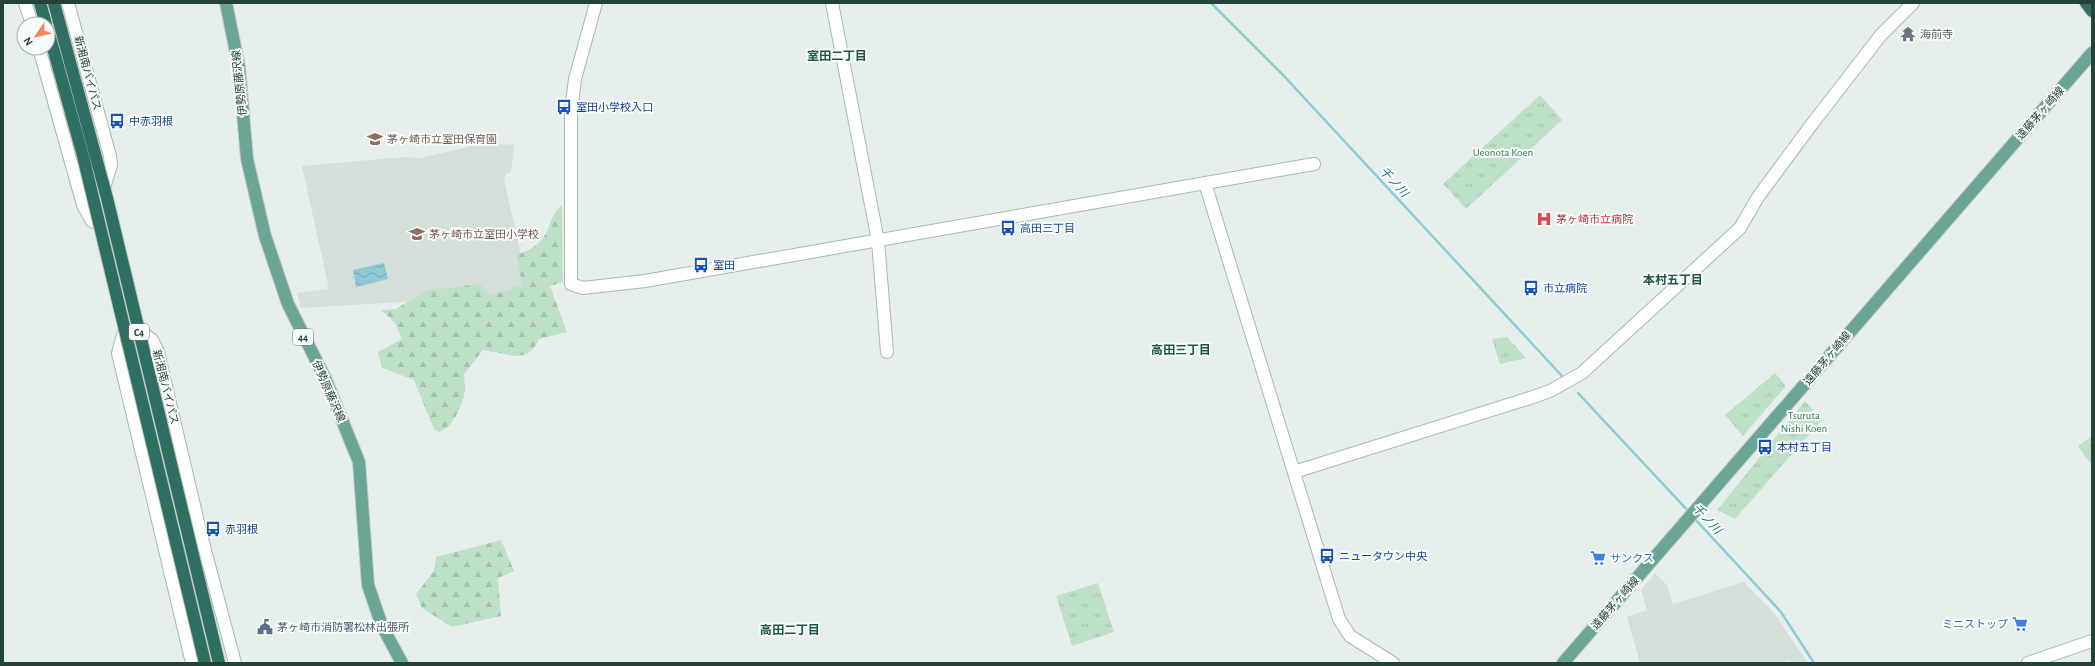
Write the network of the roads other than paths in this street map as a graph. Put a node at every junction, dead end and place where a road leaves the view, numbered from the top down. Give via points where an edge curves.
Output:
1 (25, 3) edge
2 (40, 3) edge
3 (54, 3) edge
4 (68, 3) edge
5 (226, 3) edge
6 (596, 3) edge
7 (832, 3) edge
8 (1913, 3) edge
9 (2086, 3) edge
10 (2092, 11) edge
11 (29, 16) edge
12 (44, 16) edge
13 (2092, 53) edge
14 (41, 56) edge
15 (55, 56) edge
16 (1314, 164) dead end
17 (1205, 183) junction
18 (878, 241) junction
19 (112, 242) junction
20 (130, 324) junction
21 (887, 352) dead end
22 (1294, 472) junction
23 (2092, 640) edge
24 (192, 663) edge
25 (205, 663) edge
26 (219, 663) edge
27 (235, 663) edge
28 (402, 663) edge
29 (1393, 663) edge
30 (1563, 663) edge
31 (2028, 663) edge

1 - 11 street
2 - 12 highway
3 - 26 highway, 新湘南バイパス / C4, bridge via 107,198
4 - 19 street via 110,156 111,166 103,193
5 - 28 main road, 伊勢原藤沢線 / 44 via 239,67 247,159 265,236 288,304 325,378 359,462 368,585 382,626
6 - 18 street via 575,79 572,105 571,284 583,288 620,284
7 - 18 street
8 - 22 street via 1882,35 1812,124 1758,196 1740,228 1582,373 1550,391 1530,398
9 - 10 highway
13 - 30 main road, 遠藤茅ヶ崎線
14 - 19 street via 83,205 92,221 105,227 110,233
15 - 25 highway, C4, bridge via 83,156
16 - 17 street
17 - 18 street
17 - 22 street
18 - 21 street
19 - 20 street
20 - 24 street via 123,335 118,353
20 - 27 street via 152,340 158,352 201,535
22 - 29 street via 1339,619 1350,636
23 - 31 street

